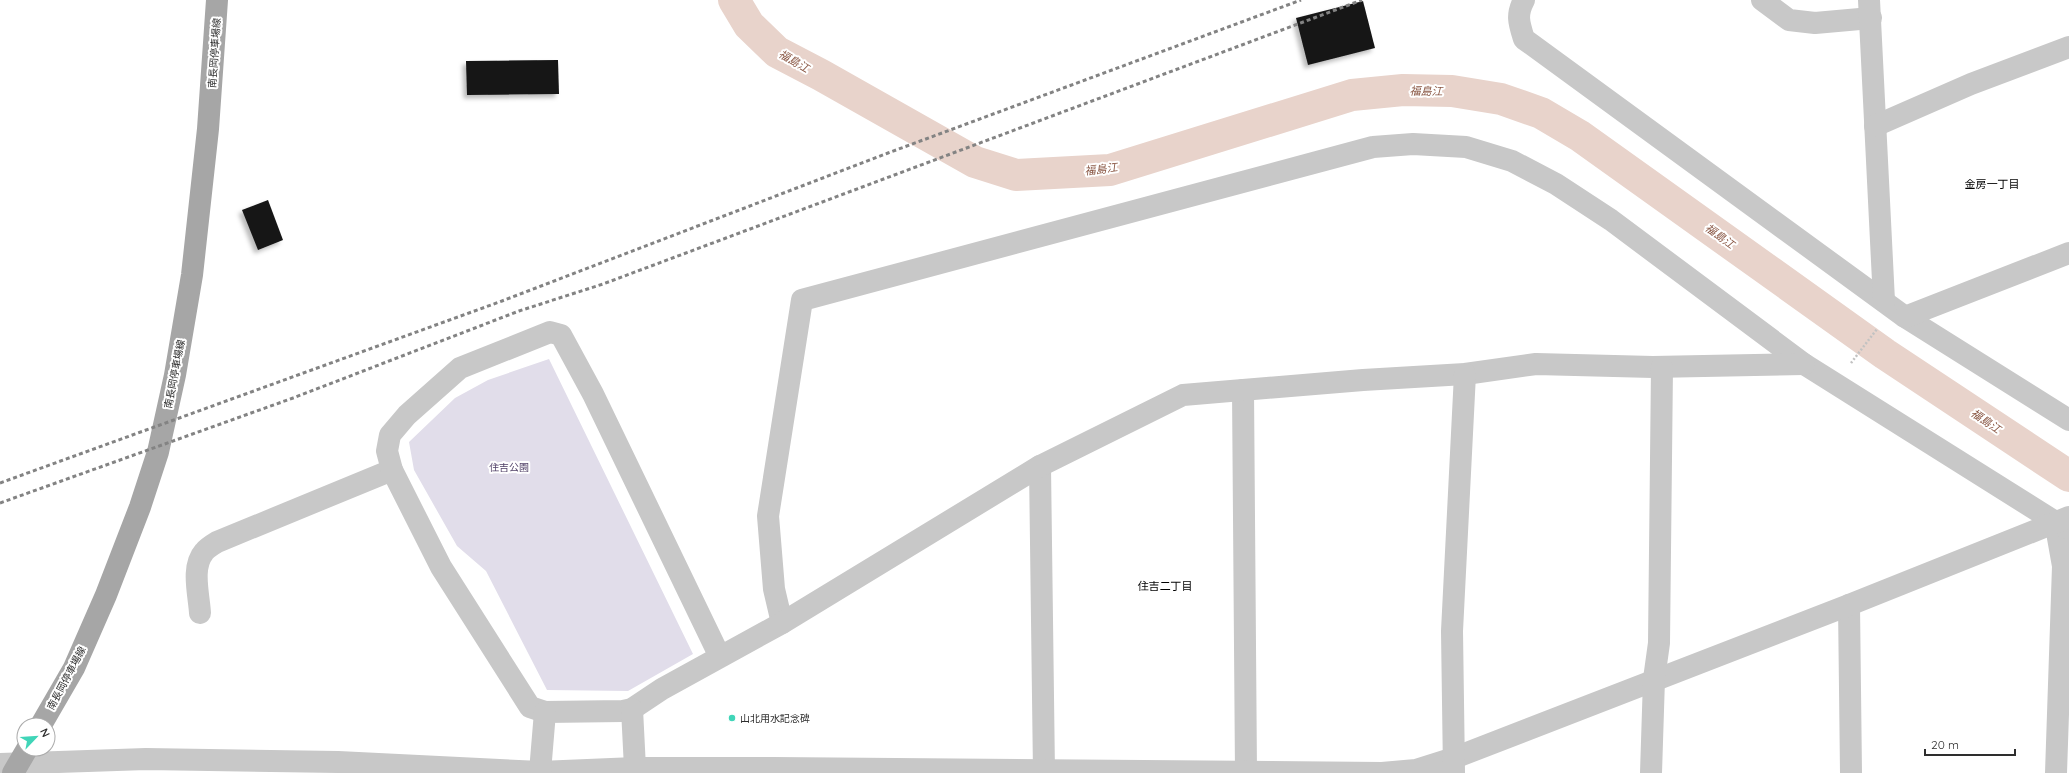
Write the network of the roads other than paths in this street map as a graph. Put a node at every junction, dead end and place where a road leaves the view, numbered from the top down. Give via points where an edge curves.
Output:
1 (217, 0) edge
2 (1524, 0) edge
3 (1762, 0) edge
4 (1870, 9) edge
5 (2069, 47) edge
6 (1875, 126) junction
7 (2069, 253) edge
8 (1884, 301) junction
9 (1905, 317) junction
10 (1804, 364) junction
11 (1662, 367) junction
12 (1466, 374) junction
13 (1243, 390) junction
14 (2069, 420) edge
15 (1040, 466) junction
16 (392, 470) junction
17 (2064, 523) edge
18 (1849, 605) junction
19 (200, 613) dead end
20 (782, 623) junction
21 (720, 657) junction
22 (1654, 679) junction
23 (632, 709) junction
24 (545, 712) junction
25 (46, 717) edge
26 (14, 762) edge
27 (146, 766) edge
28 (1454, 766) edge
29 (338, 767) edge
30 (635, 768) junction
31 (774, 770) edge
32 (1044, 771) edge
33 (540, 772) edge
34 (1246, 773) edge
35 (1651, 773) edge
36 (1851, 773) edge
37 (2056, 773) edge

1 - 25 main road, 南長岡停車場線 via 208,129 192,275 175,375 158,452 106,595 74,668
2 - 8 street via 1518,11 1524,39
3 - 4 street via 1789,20 1816,23
4 - 6 street
5 - 6 street via 1970,84
6 - 8 street
7 - 9 street
8 - 9 street
9 - 14 street
10 - 11 street
10 - 17 street
10 - 20 street via 1611,220 1556,184 1512,161 1466,147 1413,144 1373,147 802,300 768,516 774,589
11 - 12 street via 1536,364
11 - 22 street via 1659,644
12 - 13 street
12 - 28 street via 1452,631
13 - 15 street via 1183,395
13 - 34 street
15 - 20 street
15 - 32 street
16 - 19 street via 217,542 204,551 198,561 197,571
16 - 21 street via 387,451 390,435 407,415 460,368 550,332 561,335 596,401
16 - 24 street via 441,567 530,707
17 - 18 street
17 - 37 street
18 - 22 street
18 - 36 street
20 - 21 street
21 - 23 street
22 - 28 street
22 - 35 street
23 - 24 street
23 - 30 street
24 - 33 street
26 - 27 street
27 - 29 street
28 - 34 street via 1382,773
29 - 33 street
30 - 31 street
30 - 33 street
31 - 32 street
32 - 34 street

